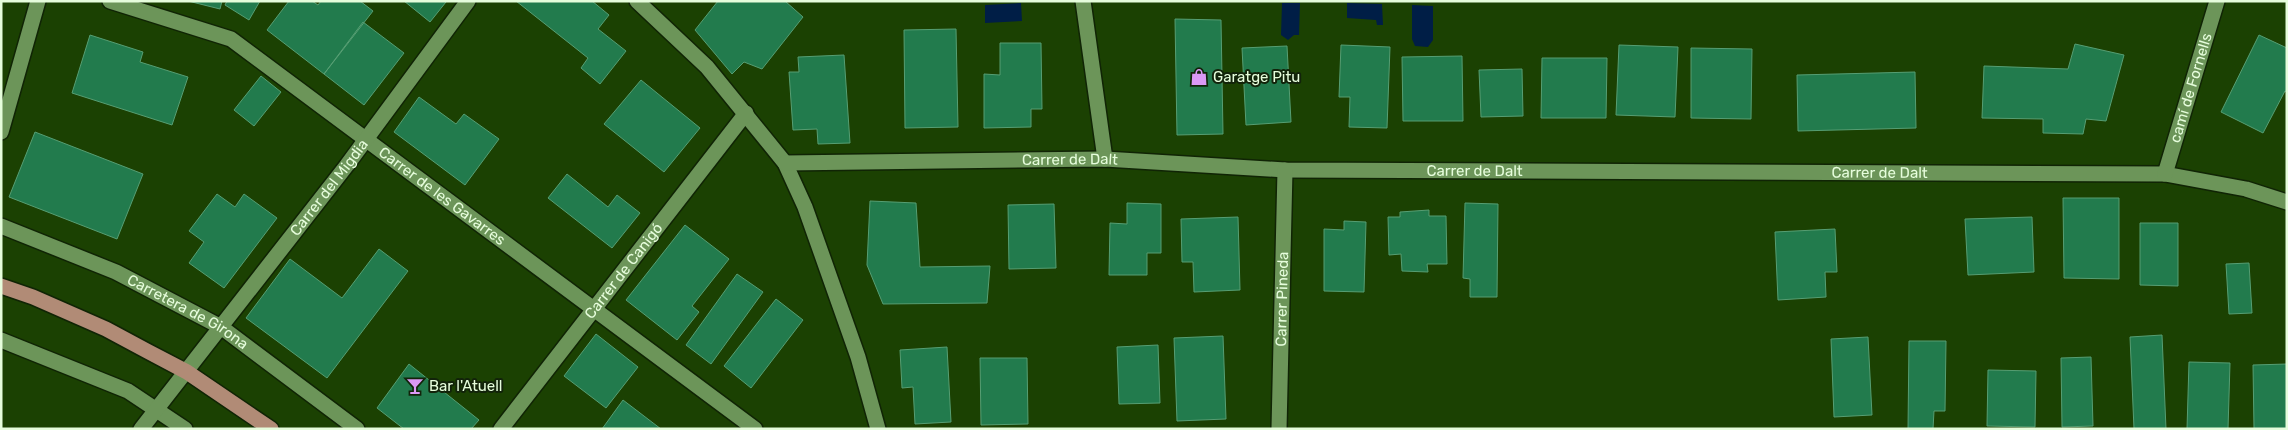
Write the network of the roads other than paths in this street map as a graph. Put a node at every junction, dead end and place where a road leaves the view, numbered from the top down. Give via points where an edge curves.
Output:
1 (38, 1) edge
2 (110, 1) edge
3 (468, 1) edge
4 (637, 1) edge
5 (1083, 1) edge
6 (2217, 1) edge
7 (746, 113) junction
8 (1, 132) edge
9 (366, 139) junction
10 (1105, 159) junction
11 (785, 163) junction
12 (1285, 170) junction
13 (2165, 174) junction
14 (2287, 202) edge
15 (1, 226) edge
16 (1, 286) edge
17 (594, 308) junction
18 (220, 327) junction
19 (1, 340) edge
20 (187, 372) junction
21 (157, 408) junction
22 (141, 429) edge
23 (185, 429) edge
24 (271, 429) edge
25 (357, 429) edge
26 (501, 429) edge
27 (755, 429) edge
28 (878, 429) edge
29 (1278, 429) edge

1 - 8 street
2 - 9 street, Carrer de les Gavarres via 231,39
3 - 9 street, Carrer del Migdia
4 - 7 street via 707,67
5 - 10 street
6 - 13 street, camí de Fornells
7 - 11 street
7 - 17 street, Carrer de Canigó
9 - 17 street, Carrer de les Gavarres
9 - 18 street, Carrer del Migdia
10 - 11 street, Carrer de Dalt
10 - 12 street, Carrer de Dalt
11 - 28 street via 806,207 858,357
12 - 13 street, Carrer de Dalt
12 - 29 street, Carrer Pineda
13 - 14 street, Carrer de Dalt via 2246,189
15 - 18 street, Carretera de Girona via 116,272
16 - 20 main road via 106,329
17 - 26 street, Carrer de Canigó
17 - 27 street, Carrer de les Gavarres
18 - 20 street, Carrer del Migdia
18 - 25 street, Carretera de Girona
19 - 21 street via 128,391
20 - 21 street, Carrer del Migdia
20 - 24 main road
21 - 22 street, Carrer del Migdia
21 - 23 street

